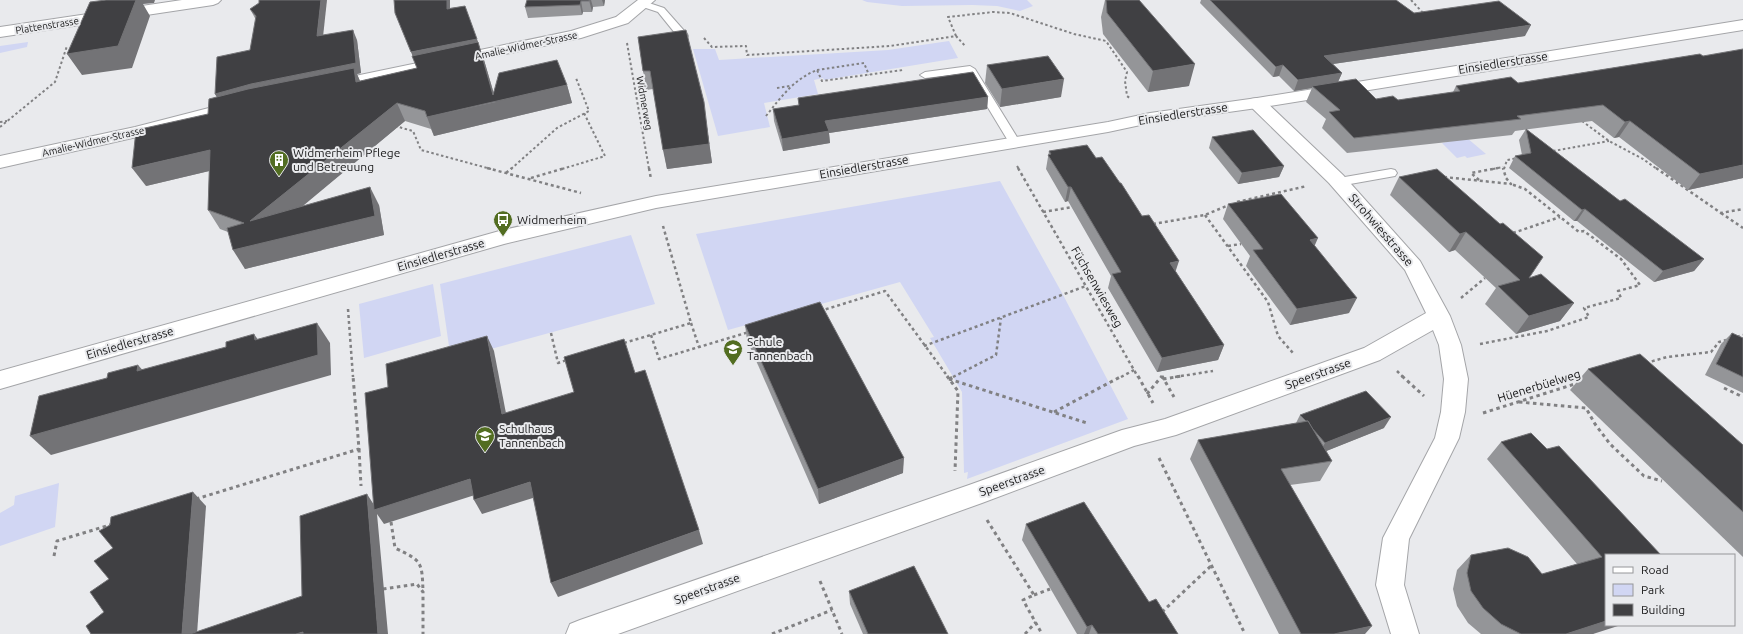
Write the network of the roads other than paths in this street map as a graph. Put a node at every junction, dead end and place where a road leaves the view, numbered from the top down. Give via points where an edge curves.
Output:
1 (213, 0) edge
2 (645, 2) edge
3 (1743, 25) edge
4 (0, 32) edge
5 (683, 36) edge
6 (925, 75) road end
7 (314, 89) edge
8 (250, 102) edge
9 (1257, 103) junction
10 (1014, 152) junction
11 (0, 162) edge
12 (1391, 173) dead end
13 (1337, 181) junction
14 (1439, 316) junction
15 (0, 380) edge
16 (580, 634) edge
17 (1406, 634) edge

1 - 4 street, Plattenstrasse
2 - 5 lane via 661,10
2 - 7 street, Amalie-Widmer-Strasse via 622,20 575,35
3 - 9 street, Einsiedlerstrasse
6 - 10 lane via 970,69
8 - 11 street, Amalie-Widmer-Strasse via 137,132
9 - 10 street, Einsiedlerstrasse via 1150,118
9 - 13 street, Strohwiesstrasse
10 - 15 street, Einsiedlerstrasse via 656,202 617,210 503,237
12 - 13 lane
13 - 14 street, Strohwiesstrasse via 1413,266
14 - 16 street, Speerstrasse via 1359,359
14 - 17 street, Strohwiesstrasse via 1450,345 1456,380 1453,412 1447,438 1396,538 1390,585

